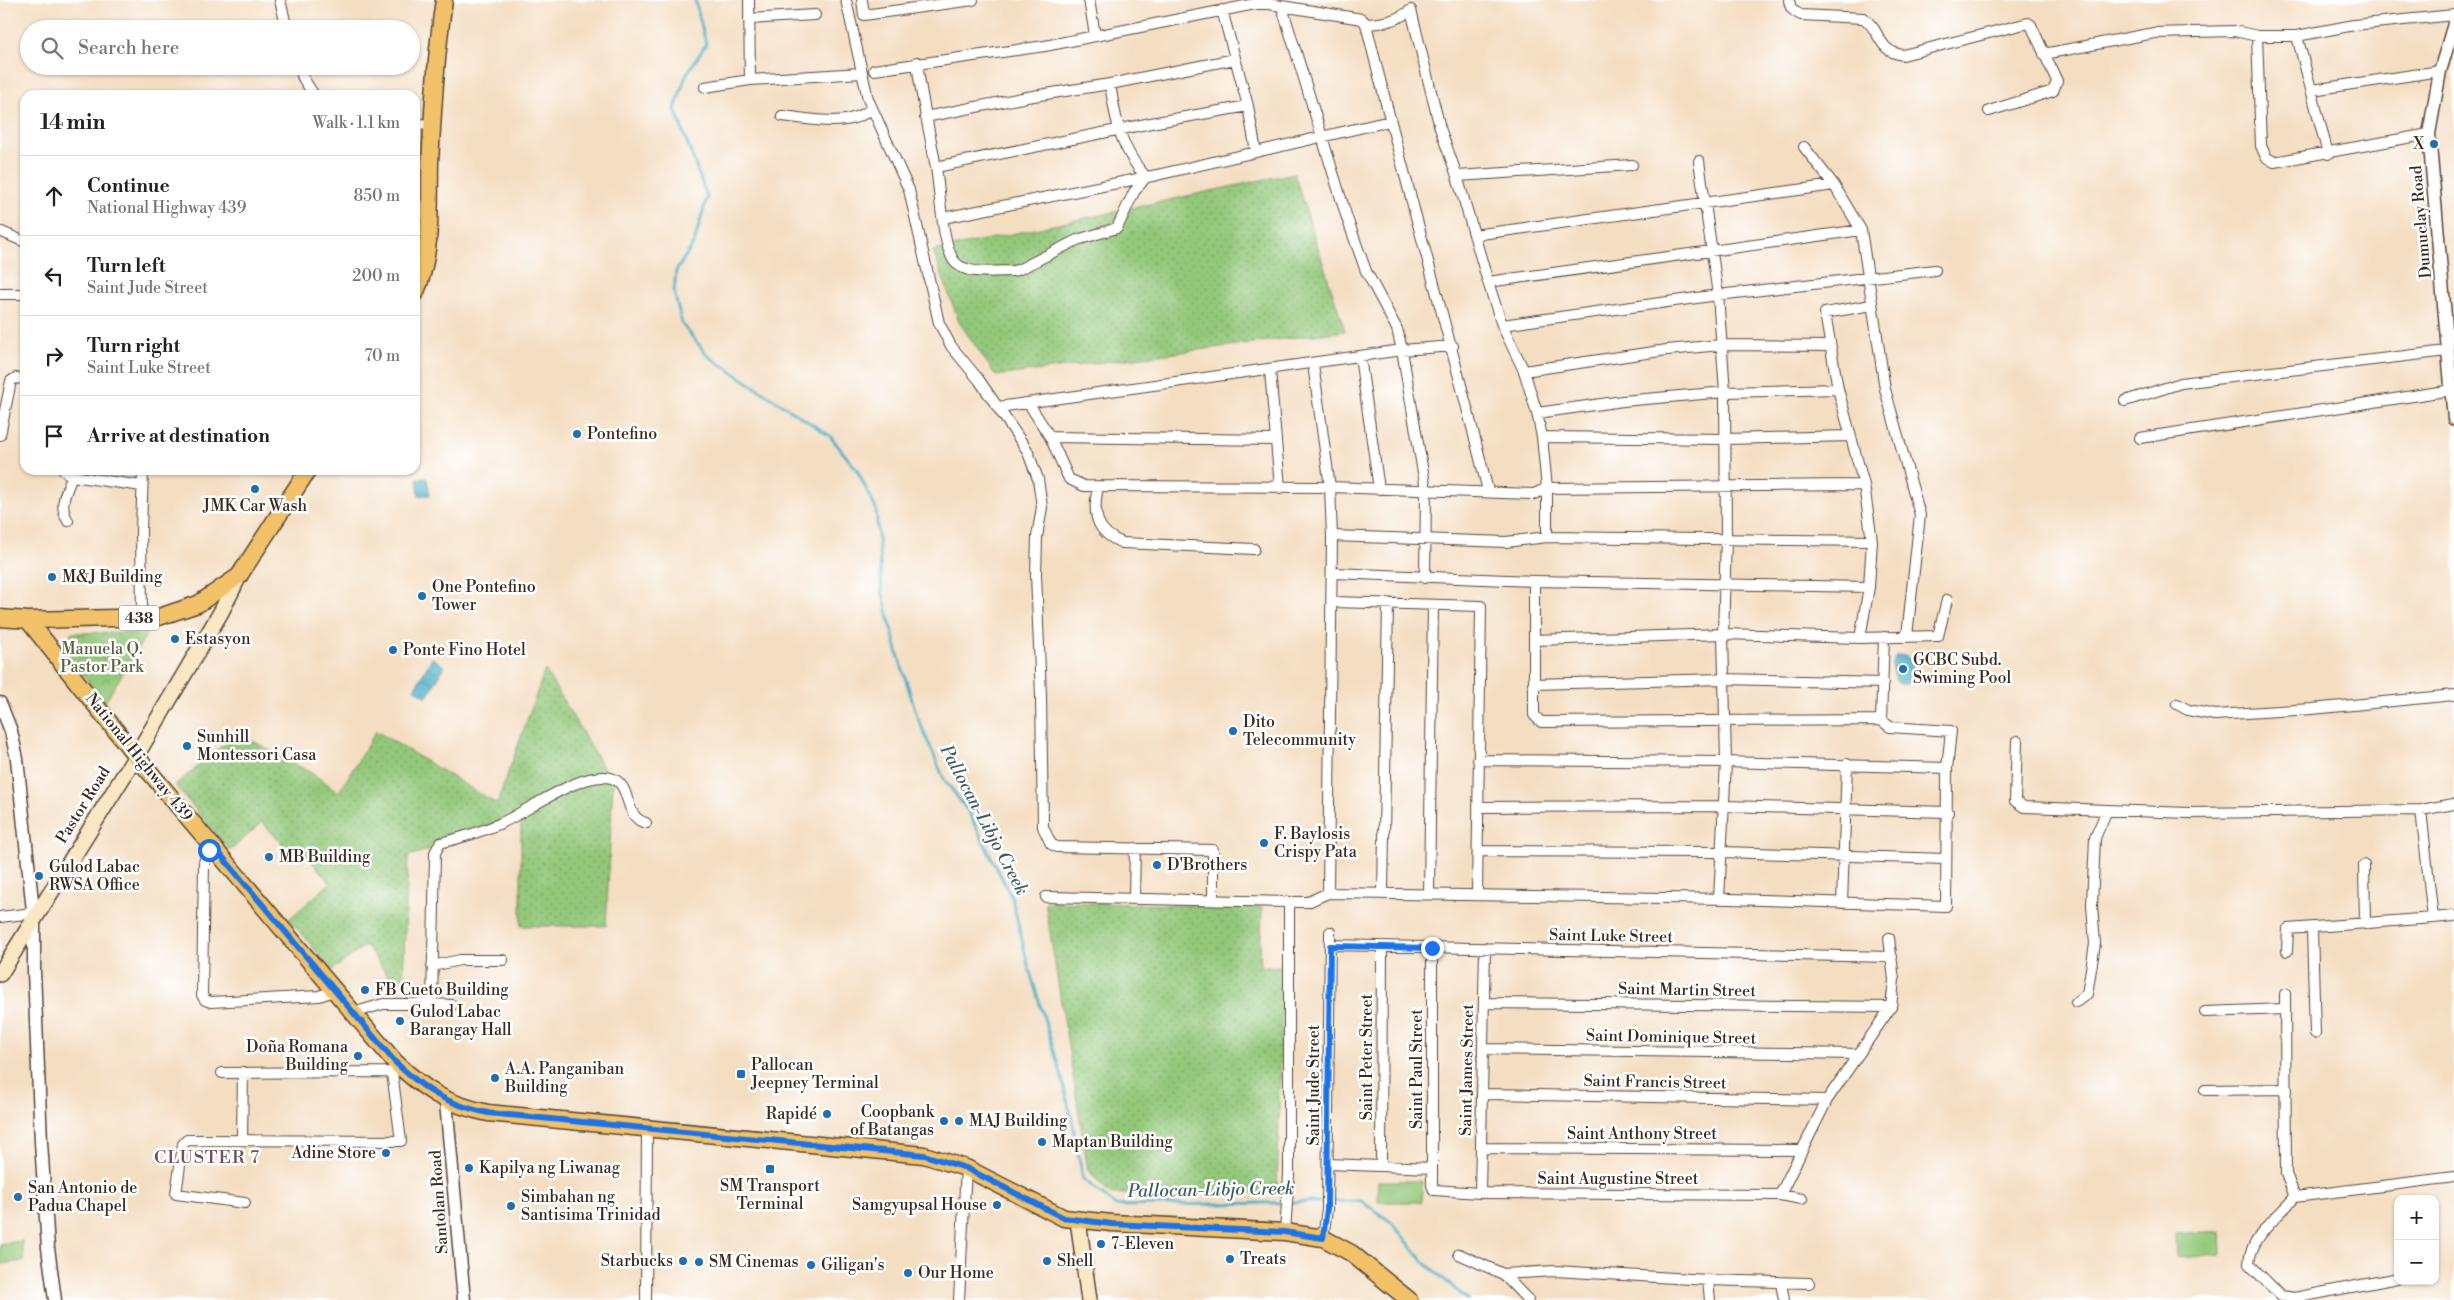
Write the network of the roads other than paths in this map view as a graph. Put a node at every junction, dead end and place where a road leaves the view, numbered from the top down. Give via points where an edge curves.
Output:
1 (280, 0) edge
2 (444, 0) edge
3 (749, 0) edge
4 (846, 0) edge
5 (862, 0) edge
6 (973, 0) edge
7 (1089, 0) edge
8 (1789, 0) edge
9 (927, 4) edge
10 (1282, 7) junction
11 (1222, 10) junction
12 (815, 15) dead end
13 (2454, 15) edge
14 (749, 19) junction
15 (285, 20) edge
16 (1366, 24) junction
17 (2454, 24) edge
18 (1095, 35) junction
19 (2257, 36) junction
20 (2297, 36) junction
21 (2044, 54) junction
22 (1235, 60) junction
23 (917, 62) junction
24 (874, 70) dead end
25 (2440, 71) junction
26 (861, 73) junction
27 (302, 75) edge
28 (750, 80) junction
29 (1110, 84) junction
30 (706, 87) dead end
31 (311, 90) edge
32 (2312, 90) junction
33 (1248, 106) junction
34 (872, 108) junction
35 (1989, 111) dead end
36 (782, 116) dead end
37 (925, 117) junction
38 (1390, 121) junction
39 (420, 124) edge
40 (432, 126) junction
41 (1118, 130) junction
42 (2429, 134) junction
43 (1323, 135) junction
44 (1804, 147) dead end
45 (1256, 152) junction
46 (2328, 154) junction
47 (1699, 161) dead end
48 (1632, 165) dead end
49 (936, 167) junction
50 (1457, 176) junction
51 (1146, 177) junction
52 (1834, 185) junction
53 (1704, 204) junction
54 (943, 218) junction
55 (1861, 230) junction
56 (2, 232) dead end
57 (1474, 235) junction
58 (20, 240) edge
59 (1712, 250) junction
60 (1935, 270) dead end
61 (1868, 277) junction
62 (420, 281) edge
63 (1488, 282) junction
64 (0, 294) edge
65 (20, 294) edge
66 (1718, 295) junction
67 (1872, 305) junction
68 (1502, 325) junction
69 (1721, 345) junction
70 (1453, 346) junction
71 (1829, 346) junction
72 (1402, 350) junction
73 (2447, 351) junction
74 (1360, 357) junction
75 (1313, 364) junction
76 (1270, 370) junction
77 (1524, 370) junction
78 (20, 378) edge
79 (1838, 389) junction
80 (2452, 390) junction
81 (1725, 392) junction
82 (2125, 401) dead end
83 (1029, 404) junction
84 (998, 407) junction
85 (1537, 413) junction
86 (2454, 419) edge
87 (0, 434) edge
88 (1850, 436) junction
89 (1050, 437) junction
90 (1542, 437) junction
91 (2140, 438) dead end
92 (1726, 439) junction
93 (1276, 440) junction
94 (68, 475) edge
95 (79, 475) edge
96 (143, 475) edge
97 (305, 475) edge
98 (142, 486) junction
99 (1864, 486) junction
100 (1098, 487) junction
101 (1330, 487) junction
102 (1725, 487) junction
103 (1280, 488) junction
104 (1547, 488) junction
105 (1378, 489) junction
106 (1426, 490) junction
107 (1488, 492) junction
108 (68, 521) dead end
109 (1332, 536) junction
110 (1547, 537) junction
111 (1424, 538) junction
112 (1726, 538) junction
113 (1872, 541) junction
114 (1254, 549) dead end
115 (1332, 573) junction
116 (239, 576) junction
117 (1425, 578) junction
118 (1534, 581) junction
119 (1724, 584) junction
120 (1869, 587) junction
121 (1947, 600) dead end
122 (1332, 602) junction
123 (1388, 603) junction
124 (1434, 605) junction
125 (0, 618) edge
126 (142, 618) junction
127 (28, 620) junction
128 (1722, 634) junction
129 (1907, 636) junction
130 (1860, 638) junction
131 (1884, 638) junction
132 (1534, 640) junction
133 (1724, 679) junction
134 (1883, 683) junction
135 (1533, 684) junction
136 (2454, 695) edge
137 (0, 703) edge
138 (2177, 704) dead end
139 (1724, 720) junction
140 (1881, 720) junction
141 (2017, 741) dead end
142 (136, 756) junction
143 (1478, 760) junction
144 (1726, 762) junction
145 (1848, 764) junction
146 (1947, 768) junction
147 (2454, 804) edge
148 (1724, 806) junction
149 (1478, 807) junction
150 (1847, 810) junction
151 (2107, 810) junction
152 (2421, 810) junction
153 (1948, 812) junction
154 (646, 823) dead end
155 (214, 847) junction
156 (1135, 848) junction
157 (1478, 851) junction
158 (1722, 852) junction
159 (1844, 856) junction
160 (1946, 860) junction
161 (2364, 865) dead end
162 (1328, 893) junction
163 (1382, 894) junction
164 (1429, 894) junction
165 (1477, 895) junction
166 (1046, 897) dead end
167 (1134, 898) junction
168 (1213, 899) junction
169 (1719, 899) junction
170 (1289, 902) junction
171 (1842, 903) junction
172 (34, 916) junction
173 (2454, 916) edge
174 (0, 917) edge
175 (2433, 918) junction
176 (2365, 924) junction
177 (2312, 929) junction
178 (1330, 932) dead end
179 (1890, 938) dead end
180 (1330, 946) junction
181 (1382, 948) junction
182 (1432, 948) junction
183 (1485, 948) junction
184 (2287, 951) dead end
185 (1892, 957) junction
186 (503, 960) dead end
187 (432, 966) junction
188 (0, 974) edge
189 (334, 990) junction
190 (2285, 994) dead end
191 (2076, 1002) dead end
192 (1484, 1003) junction
193 (432, 1004) junction
194 (452, 1005) dead end
195 (1891, 1007) junction
196 (2285, 1009) junction
197 (2206, 1012) dead end
198 (353, 1013) junction
199 (2315, 1033) dead end
200 (1483, 1049) junction
201 (1859, 1054) junction
202 (394, 1067) junction
203 (243, 1072) junction
204 (222, 1073) dead end
205 (2287, 1089) junction
206 (2205, 1090) dead end
207 (1482, 1094) junction
208 (1827, 1100) junction
209 (446, 1102) junction
210 (647, 1129) junction
211 (242, 1140) junction
212 (1481, 1148) junction
213 (1802, 1150) junction
214 (1328, 1164) junction
215 (1381, 1166) junction
216 (966, 1168) junction
217 (1432, 1168) junction
218 (2454, 1177) edge
219 (1434, 1190) joint
220 (1480, 1193) junction
221 (1780, 1195) junction
222 (2295, 1197) junction
223 (1802, 1199) dead end
224 (245, 1203) dead end
225 (1078, 1220) junction
226 (1284, 1232) junction
227 (1323, 1238) junction
228 (1459, 1254) dead end
229 (1503, 1274) junction
230 (2394, 1279) edge
231 (1708, 1280) junction
232 (1781, 1283) junction
233 (1809, 1283) dead end
234 (2294, 1299) edge
235 (55, 1300) edge
236 (464, 1300) edge
237 (646, 1300) edge
238 (959, 1300) edge
239 (1089, 1300) edge
240 (1409, 1300) edge
241 (1528, 1300) edge
242 (1710, 1300) edge
243 (1784, 1300) edge

1 - 15 street
2 - 40 main road
3 - 14 street
4 - 26 street
5 - 9 street via 864,15
6 - 9 street
7 - 18 street
8 - 21 street via 1794,12 1801,15 1863,18 1892,54 1903,55 2028,23
10 - 11 street via 1255,4
10 - 16 street via 1356,17
10 - 43 street
11 - 18 street
11 - 22 street
12 - 14 street
13 - 20 street via 2354,25
14 - 28 street
16 - 38 street
16 - 50 street via 1383,24 1411,10 1440,128
17 - 25 street, Dumuclay Road
18 - 23 street via 1045,46
19 - 20 street
19 - 21 street via 2235,32 2154,33
19 - 46 street via 2261,146 2266,157 2274,162
20 - 32 street
21 - 35 street via 2057,81 2053,91
22 - 29 street
22 - 33 street
23 - 24 street
23 - 37 street
25 - 32 street
25 - 42 street, Dumuclay Road
26 - 28 street
26 - 34 street
27 - 31 street
28 - 30 street
29 - 37 street
29 - 41 street
32 - 46 street
33 - 41 street
33 - 45 street
34 - 36 street via 862,117 850,121
34 - 84 street via 909,190 940,323 951,346
37 - 49 street
38 - 43 street
38 - 70 street
39 - 40 street
40 - 62 main road via 427,245
41 - 49 street
41 - 51 street via 1133,162
42 - 46 street
42 - 73 street, Dumuclay Road
43 - 45 street
43 - 72 street via 1363,262 1396,328
44 - 52 street
45 - 51 street
47 - 53 street
48 - 50 street
49 - 54 street
50 - 57 street
51 - 54 street
51 - 54 street via 1134,192 1117,228 1077,240 1013,271 966,270 954,262
52 - 53 street
52 - 55 street
53 - 57 street
53 - 59 street
55 - 59 street
55 - 61 street
56 - 58 street
57 - 63 street
59 - 63 street
59 - 66 street
60 - 61 street
61 - 66 street
61 - 67 street
63 - 68 street
64 - 65 street
66 - 68 street
66 - 69 street
67 - 71 street via 1824,313
67 - 129 street via 1885,390 1920,515
68 - 77 street
69 - 71 street
69 - 77 street
69 - 81 street
70 - 72 street
70 - 107 street
71 - 79 street
72 - 74 street
72 - 106 street
73 - 80 street, Dumuclay Road
73 - 82 street via 2190,382
74 - 75 street
74 - 105 street
75 - 76 street
75 - 101 street
76 - 83 street
76 - 93 street
77 - 85 street
78 - 87 street via 11,381
79 - 81 street
79 - 88 street
80 - 86 street, Dumuclay Road
80 - 91 street
81 - 85 street
81 - 92 street
83 - 84 street
83 - 89 street
84 - 156 street via 1027,450 1038,479 1042,507 1036,574 1043,827 1051,844 1058,847
85 - 90 street
88 - 92 street
88 - 99 street
89 - 93 street
89 - 100 street via 1069,479 1084,486
90 - 92 street
90 - 104 street
92 - 102 street
93 - 103 street
94 - 108 street via 62,502
95 - 98 street
96 - 98 street
97 - 116 main road, 438
98 - 126 street
99 - 102 street
99 - 113 street
100 - 103 street
100 - 114 street via 1096,520 1109,538 1123,543
101 - 103 street
101 - 105 street
101 - 109 street
102 - 104 street
102 - 112 street
104 - 107 street via 1534,494
104 - 110 street
105 - 106 street
106 - 107 street
106 - 111 street
109 - 111 street
109 - 115 street
110 - 111 street via 1506,542
110 - 112 street
111 - 117 street
112 - 113 street
112 - 119 street
113 - 120 street
115 - 117 street
115 - 122 street
116 - 126 main road, 438 via 198,604 159,617
116 - 142 main road, Pastor Road
117 - 118 street
118 - 119 street
118 - 132 street
119 - 120 street
119 - 128 street
120 - 130 street
121 - 129 street via 1938,636
122 - 123 street
122 - 162 street
123 - 124 street
123 - 163 street
124 - 143 street via 1481,606
124 - 164 street
125 - 127 main road, 438
126 - 127 main road, 438
127 - 142 main road, National Highway 439
128 - 130 street
128 - 132 street
128 - 133 street
129 - 131 street
130 - 131 street
131 - 134 street
132 - 135 street
133 - 134 street
133 - 135 street
133 - 139 street
134 - 140 street
135 - 139 street via 1534,715 1541,722
136 - 138 street via 2214,715 2188,710
137 - 172 street via 17,759
139 - 140 street
139 - 144 street
140 - 146 street via 1890,727 1951,731
141 - 151 street via 2015,801 2018,805
142 - 155 main road, National Highway 439
142 - 172 main road, Pastor Road
143 - 144 street
143 - 149 street
144 - 145 street
144 - 148 street
145 - 146 street
145 - 150 street
146 - 153 street
147 - 152 street
148 - 149 street
148 - 150 street
148 - 158 street
149 - 157 street
150 - 153 street
150 - 159 street
151 - 152 street via 2189,813
151 - 191 street via 2095,838 2092,974 2087,994
152 - 175 street
153 - 160 street
154 - 187 street via 638,821 632,814 623,786 614,779 601,776 574,785 500,824 440,843 435,853
155 - 189 main road, National Highway 439
155 - 189 street via 206,855 204,863 202,995 205,1000 319,996
156 - 167 street
156 - 168 street via 1213,850
157 - 158 street
157 - 165 street
158 - 159 street
158 - 169 street
159 - 160 street
159 - 171 street
160 - 171 street via 1946,906
161 - 176 street
162 - 163 street
162 - 170 street via 1308,902
163 - 164 street
164 - 165 street
165 - 169 street
166 - 167 street
167 - 168 street
168 - 170 street
169 - 171 street
170 - 226 street via 1288,1208
172 - 174 street
172 - 188 main road, Pastor Road
172 - 235 street via 40,1133
173 - 175 street
175 - 176 street
176 - 177 street
177 - 184 street via 2288,929
177 - 199 street
178 - 180 street, Saint Jude Street
179 - 185 street
180 - 181 street, Saint Luke Street
180 - 214 street, Saint Jude Street
181 - 182 street, Saint Luke Street
181 - 215 street, Saint Peter Street
182 - 183 street, Saint Luke Street
182 - 217 street, Saint Paul Street
183 - 185 street, Saint Luke Street
183 - 192 street, Saint James Street
185 - 195 street
186 - 187 street via 460,960
187 - 193 street
189 - 198 main road, National Highway 439
190 - 196 street
192 - 195 street, Saint Martin Street
192 - 200 street, Saint James Street
193 - 194 street
193 - 198 street via 383,1004
195 - 201 street
196 - 197 street
196 - 205 street
198 - 202 main road, National Highway 439
200 - 201 street, Saint Dominique Street
200 - 207 street, Saint James Street
201 - 208 street
202 - 203 street
202 - 209 main road, National Highway 439
202 - 211 street via 401,1142
203 - 204 street
203 - 211 street
205 - 206 street
205 - 222 street via 2286,1174
207 - 208 street, Saint Francis Street
207 - 212 street, Saint James Street
208 - 213 street
209 - 210 main road, National Highway 439 via 488,1113
209 - 236 street, Santolan Road
210 - 216 main road, National Highway 439 via 924,1155
210 - 237 street
211 - 224 street via 187,1140 183,1144 176,1194
212 - 213 street, Saint Anthony Street
212 - 220 street, Saint James Street
213 - 221 street
214 - 215 street
214 - 227 street, Saint Jude Street
215 - 217 street
216 - 225 main road, National Highway 439 via 1046,1210
216 - 238 street
217 - 219 street, Saint Paul Street
218 - 222 street
219 - 220 street, Saint Augustine Street
220 - 221 street, Saint Augustine Street
221 - 223 street, Saint Augustine Street
222 - 234 street via 2255,1242 2249,1264 2282,1296
225 - 226 main road, National Highway 439
225 - 239 main road
226 - 227 main road, National Highway 439
227 - 240 main road, National Highway 439 via 1350,1252
228 - 229 street
229 - 231 street via 1555,1271
229 - 241 street
230 - 234 street
231 - 232 street
231 - 242 street
232 - 233 street
232 - 243 street

